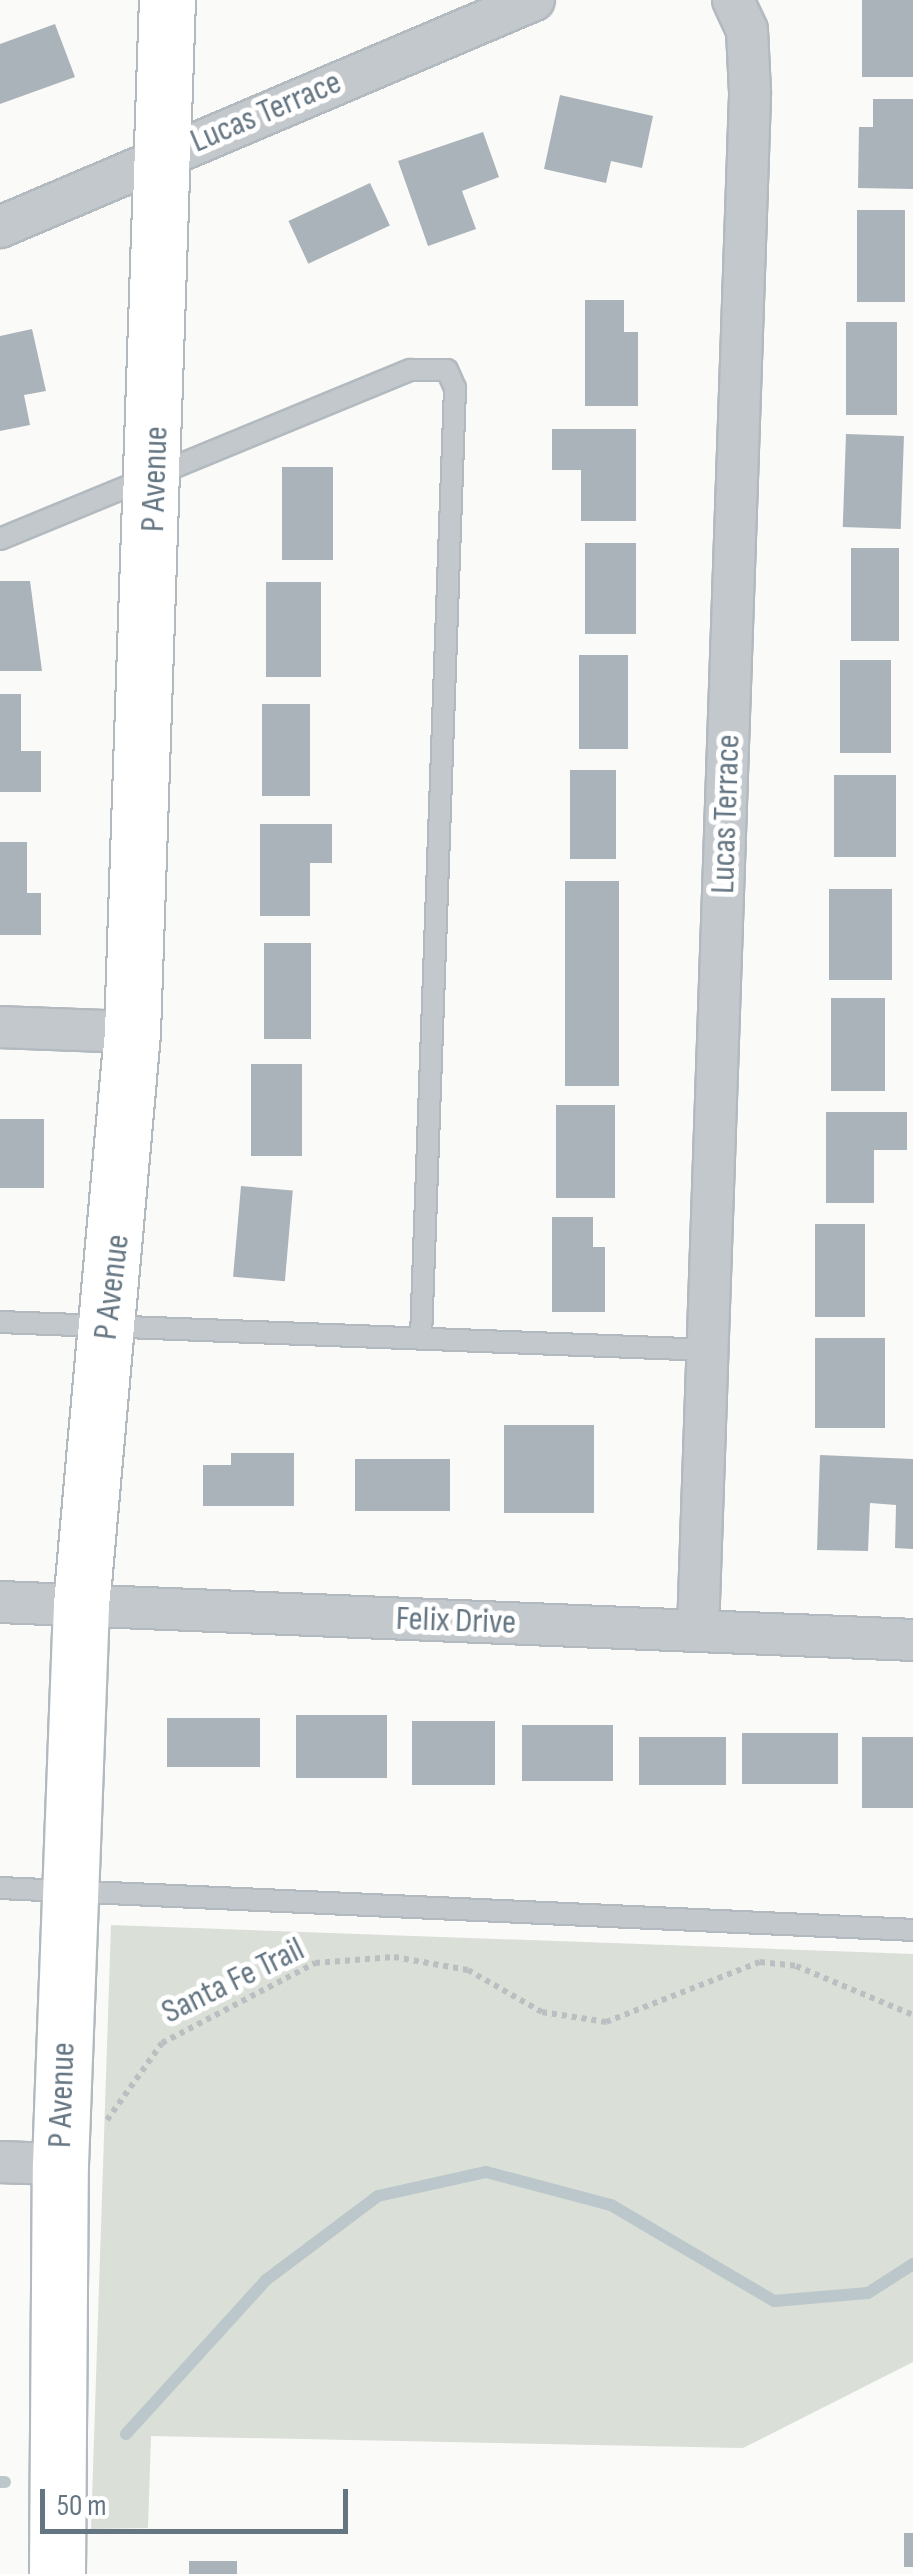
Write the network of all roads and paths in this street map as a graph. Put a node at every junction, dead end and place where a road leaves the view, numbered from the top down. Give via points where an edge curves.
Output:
1 (167, 0) edge
2 (534, 0) edge
3 (733, 0) edge
4 (168, 153) junction
5 (0, 228) edge
6 (155, 470) junction
7 (0, 539) edge
8 (0, 1026) edge
9 (132, 1032) junction
10 (0, 1322) edge
11 (108, 1327) junction
12 (422, 1337) junction
13 (708, 1350) junction
14 (0, 1602) edge
15 (81, 1605) junction
16 (698, 1631) junction
17 (913, 1640) edge
18 (0, 1888) edge
19 (71, 1891) junction
20 (913, 1930) edge
21 (913, 2015) edge
22 (60, 2142) junction
23 (0, 2162) edge
24 (57, 2574) edge

1 - 4 street, P Avenue
2 - 4 street, Lucas Terrace
3 - 13 street, Lucas Terrace via 747,30 750,92
4 - 5 street, Lucas Terrace
4 - 6 street, P Avenue
6 - 7 lane
6 - 9 street, P Avenue
6 - 12 lane via 411,370 448,370 456,388
8 - 9 street
9 - 11 street, P Avenue
10 - 11 lane
11 - 12 lane
11 - 15 street, P Avenue
12 - 13 lane
13 - 16 street, Lucas Terrace
14 - 15 street, Felix Drive
15 - 16 street, Felix Drive
15 - 19 street, P Avenue
16 - 17 street, Felix Drive
18 - 19 lane
19 - 20 lane
19 - 22 street, P Avenue
21 - 22 path, Santa Fe Trail via 796,1966 760,1962 606,2022 542,2012 468,1970 394,1958 315,1963 162,2043 113,2120
22 - 23 street
22 - 24 street, P Avenue

